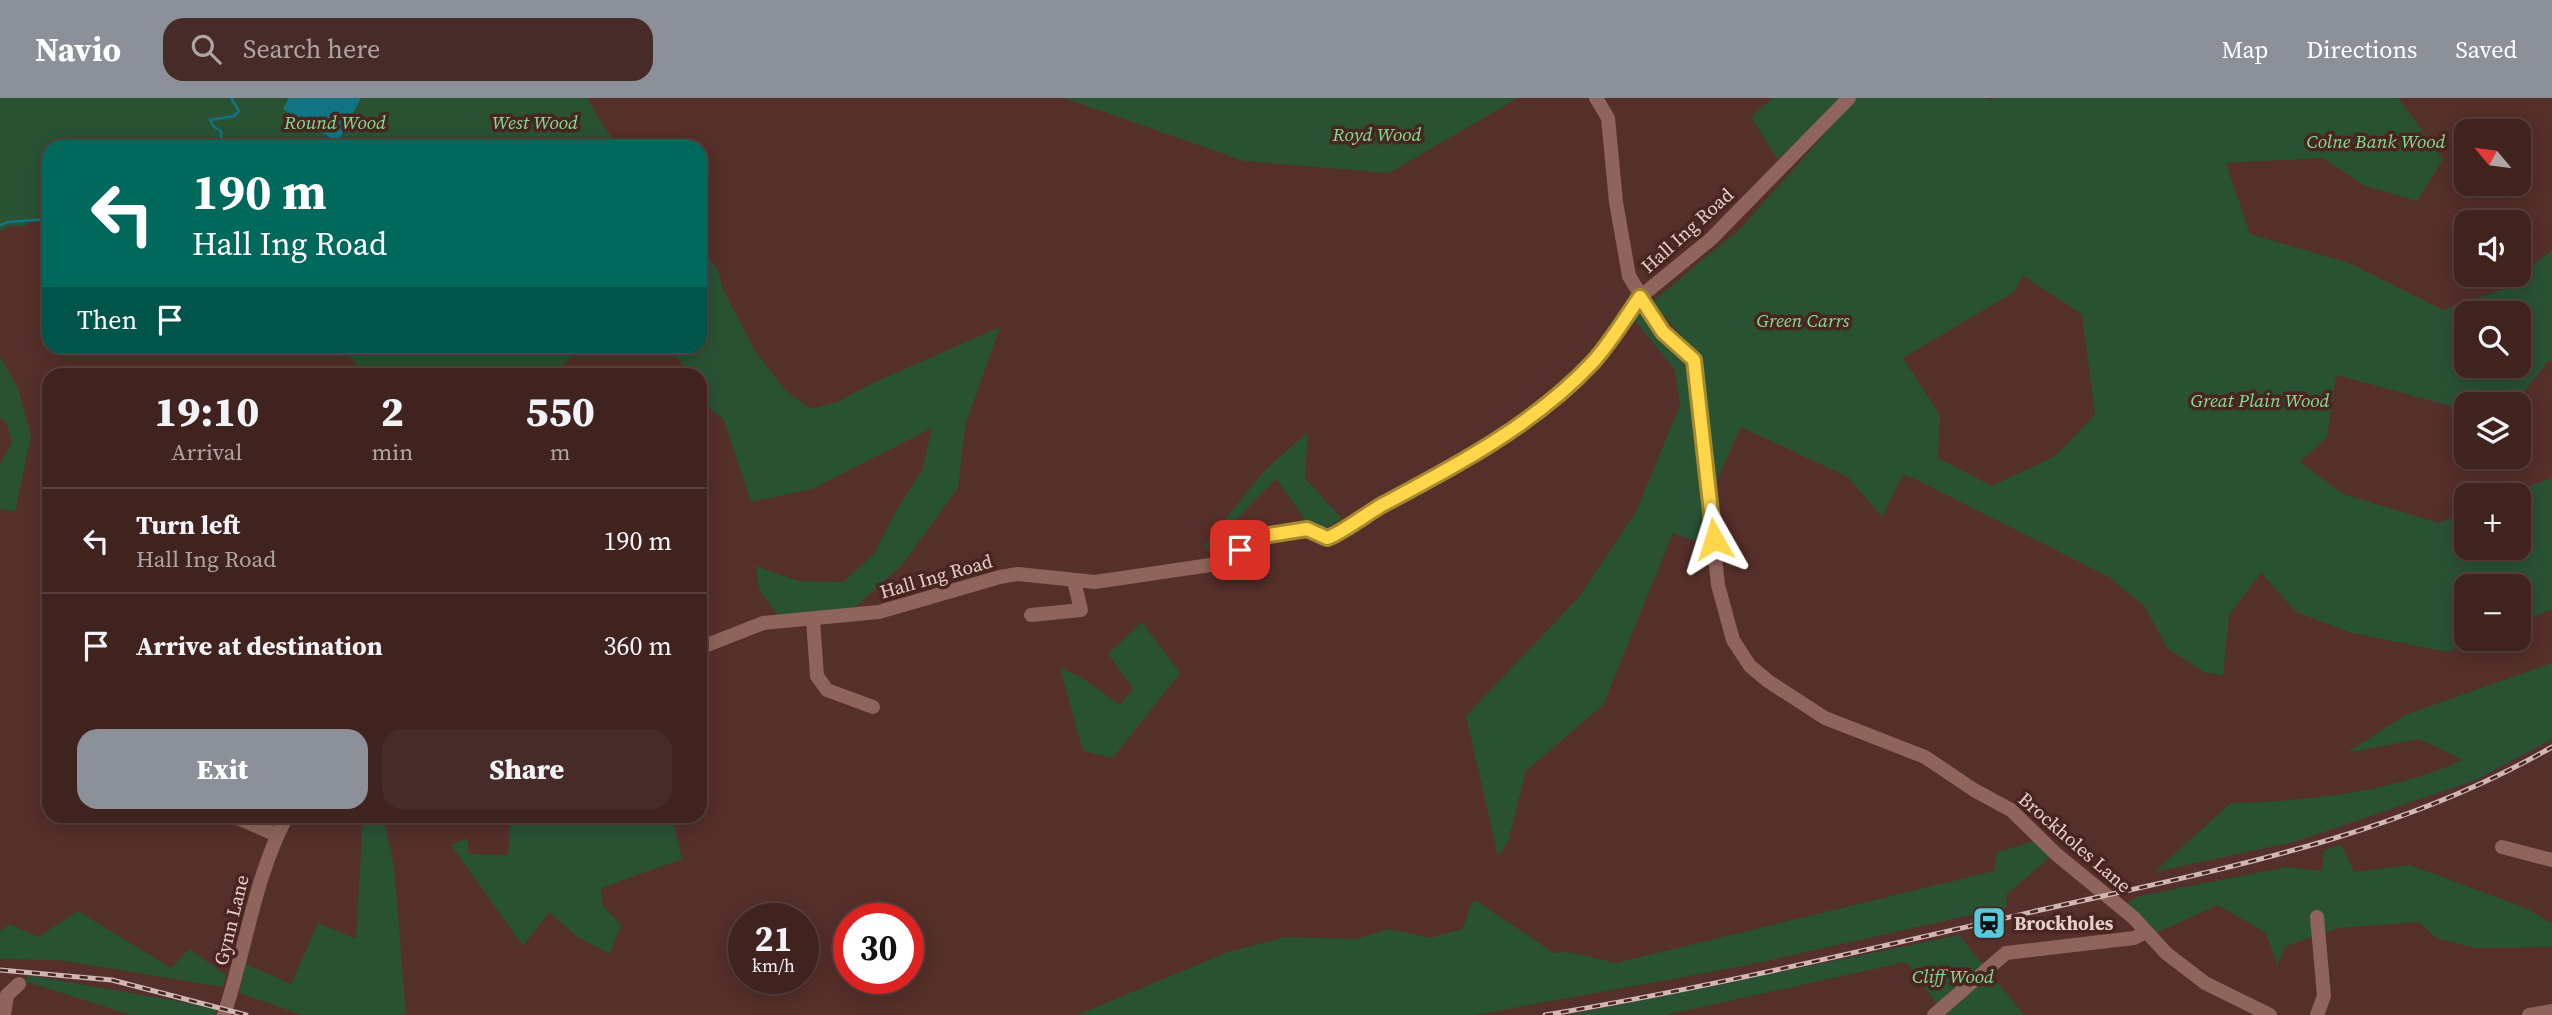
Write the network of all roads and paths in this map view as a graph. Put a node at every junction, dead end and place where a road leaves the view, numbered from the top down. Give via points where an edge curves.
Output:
1 (1596, 98) edge
2 (1849, 98) edge
3 (1640, 297) junction
4 (1074, 581) junction
5 (1031, 615) dead end
6 (813, 620) junction
7 (707, 645) edge
8 (873, 707) dead end
9 (249, 823) edge
10 (283, 823) edge
11 (277, 835) junction
12 (2502, 847) dead end
13 (2552, 860) edge
14 (2317, 917) dead end
15 (2146, 932) junction
16 (19, 984) dead end
17 (2552, 1011) edge
18 (4, 1015) edge
19 (224, 1015) edge
20 (1934, 1015) edge
21 (2270, 1015) edge
22 (2317, 1015) edge
23 (2529, 1015) edge

1 - 3 street, Brockholes Lane via 1608,118 1629,276
2 - 3 street, Hall Ing Road via 1711,239
3 - 4 street, Hall Ing Road via 1569,386 1487,448 1357,519 1333,537 1307,529 1263,536 1217,564
3 - 15 street, Brockholes Lane via 1663,332 1694,360 1718,585 1733,640 1750,666 1825,718 1925,757 2011,810
4 - 5 street via 1081,610
4 - 6 street, Hall Ing Road via 1018,574 879,612
6 - 7 street, Hall Ing Road via 763,623
6 - 8 street via 821,685
9 - 11 street
10 - 11 street, Gynn Lane
11 - 19 street, Gynn Lane via 259,881
12 - 13 street
14 - 22 street via 2324,996
15 - 20 street via 2134,939 2006,953
15 - 21 street, Brockholes Lane via 2205,983
16 - 18 street via 7,995
17 - 23 street

